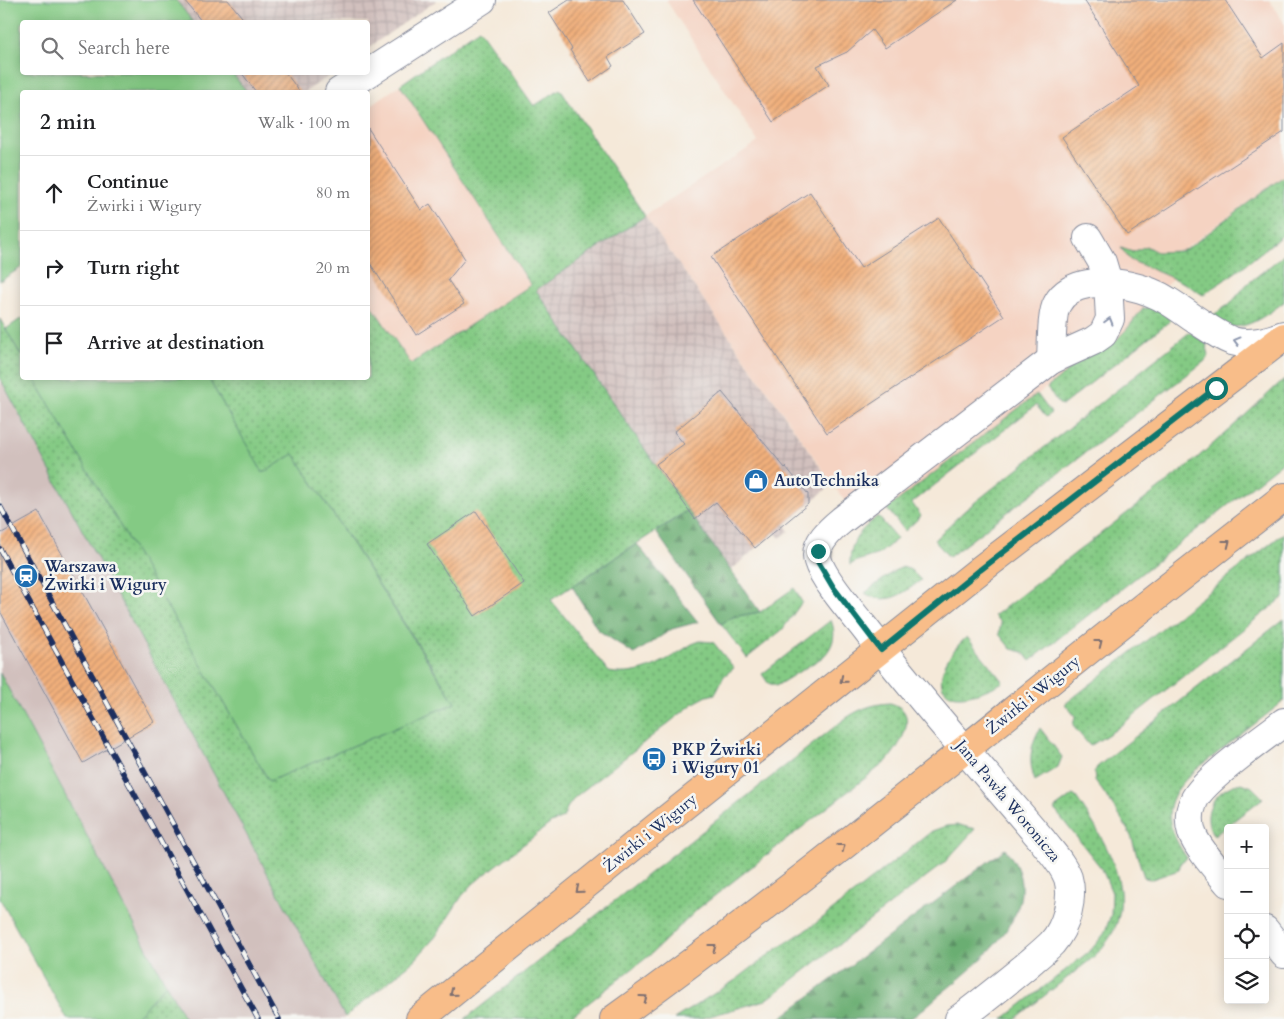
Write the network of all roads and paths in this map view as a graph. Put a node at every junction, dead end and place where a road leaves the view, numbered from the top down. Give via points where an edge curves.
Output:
1 (482, 0) edge
2 (370, 72) edge
3 (365, 75) edge
4 (342, 90) edge
5 (1088, 238) dead end
6 (1108, 282) junction
7 (1033, 304) dead end
8 (1053, 332) junction
9 (1284, 336) edge
10 (1082, 347) junction
11 (1052, 360) junction
12 (1284, 498) edge
13 (881, 650) junction
14 (1284, 722) edge
15 (965, 750) junction
16 (1224, 877) edge
17 (1269, 935) edge
18 (1284, 954) edge
19 (420, 1019) edge
20 (614, 1019) edge
21 (959, 1019) edge

1 - 2 street
3 - 4 street
5 - 6 street via 1102,262
6 - 8 street via 1076,286 1065,294 1056,304
9 -> 6 street via 1247,344 1234,341 1220,336 1167,300 1141,289
10 -> 6 street via 1108,328 1111,312
7 - 8 street
8 - 10 street via 1066,342
8 - 11 street
9 - 13 main road, Żwirki i Wigury
10 - 11 street, Jana Pawła Woronicza
11 - 13 street, Jana Pawła Woronicza via 842,520 821,542 817,560 843,601
15 -> 12 main road, Żwirki i Wigury
13 - 15 street, Jana Pawła Woronicza
13 -> 19 main road, Żwirki i Wigury
14 - 16 street via 1218,774 1201,789 1193,802 1189,821 1192,835
20 -> 15 main road, Żwirki i Wigury via 742,925
15 - 21 street, Jana Pawła Woronicza via 1063,867 1070,893 1069,908 1052,942
17 - 18 street

